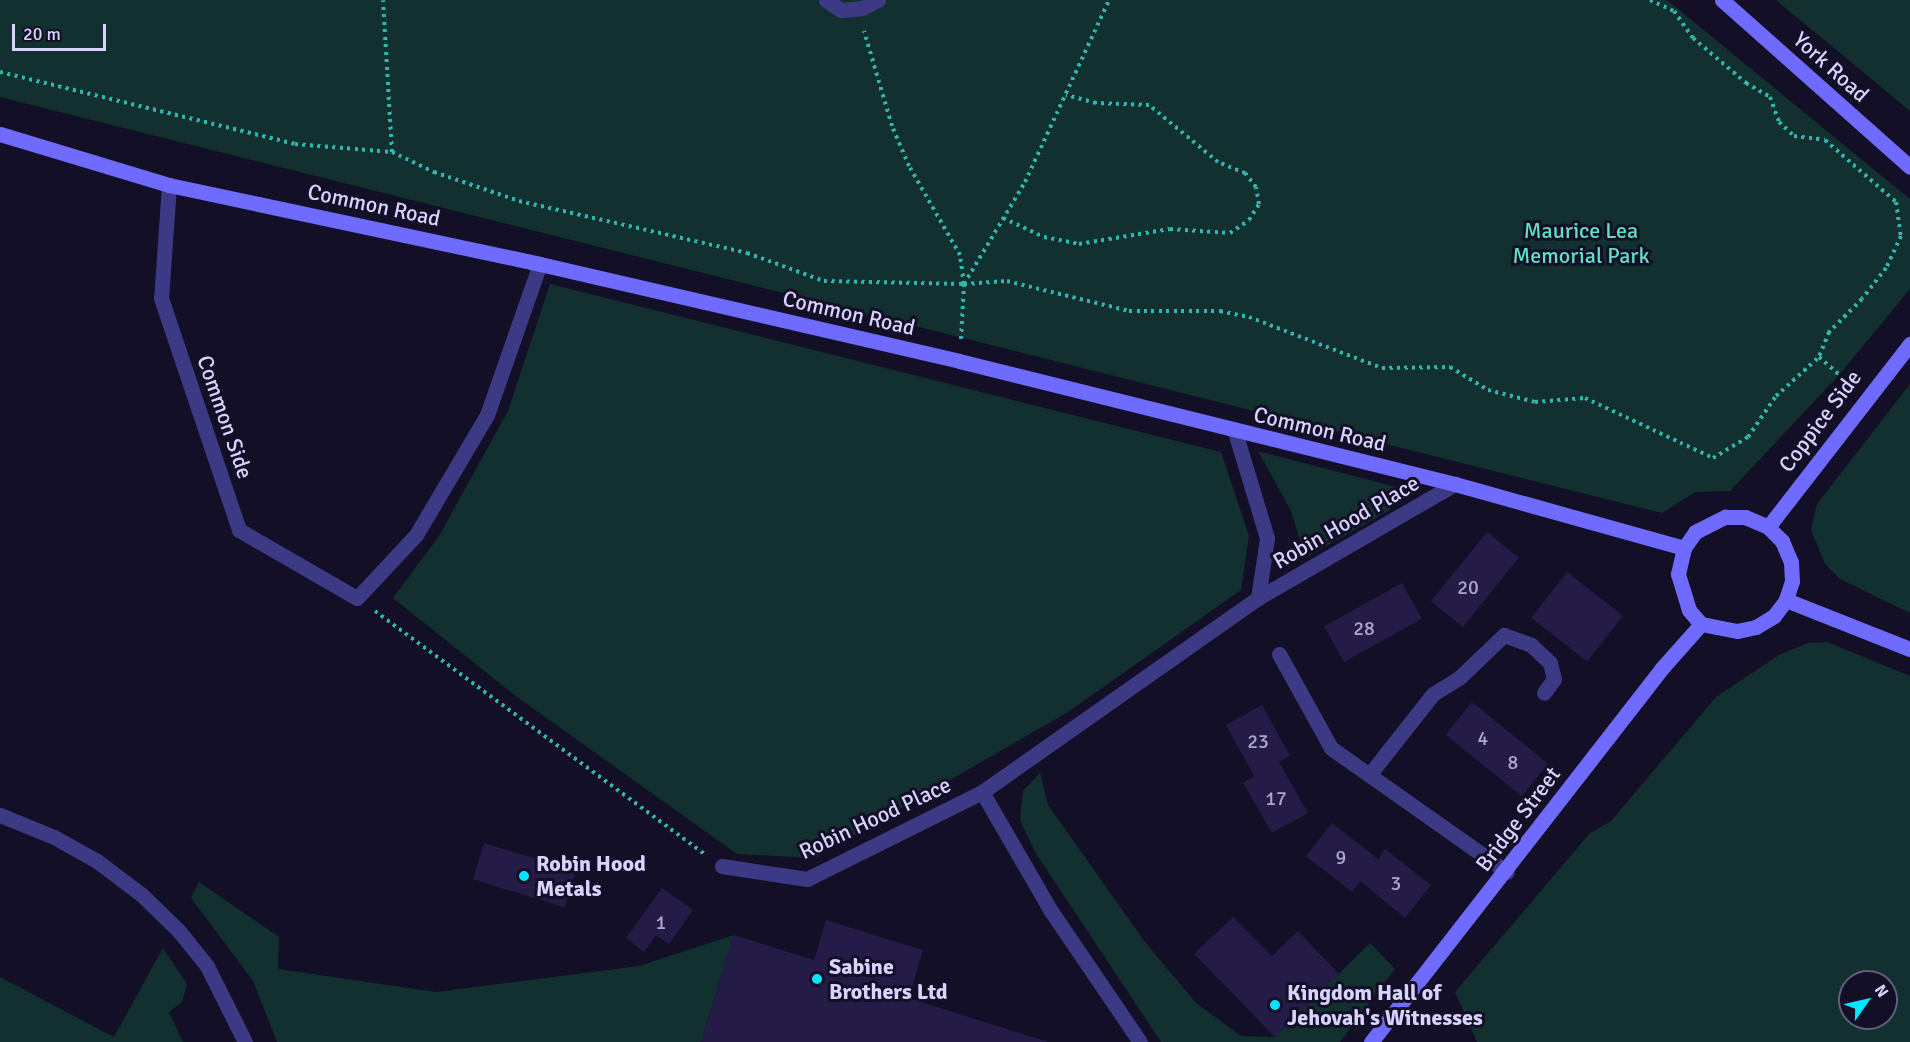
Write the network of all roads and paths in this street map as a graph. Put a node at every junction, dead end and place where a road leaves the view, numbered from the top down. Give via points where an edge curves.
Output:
1 (382, 0) edge
2 (826, 0) edge
3 (878, 0) edge
4 (1109, 0) edge
5 (1650, 0) edge
6 (1722, 0) edge
7 (862, 8) junction
8 (0, 72) edge
9 (1066, 95) junction
10 (0, 134) edge
11 (392, 152) junction
12 (1910, 167) edge
13 (169, 184) junction
14 (1003, 218) junction
15 (540, 264) junction
16 (964, 284) junction
17 (1910, 344) edge
18 (1819, 357) junction
19 (959, 362) junction
20 (1866, 398) junction
21 (1235, 432) junction
22 (1455, 484) junction
23 (1768, 527) junction
24 (1684, 548) junction
25 (357, 598) junction
26 (1258, 598) junction
27 (1786, 600) junction
28 (1701, 624) junction
29 (1910, 649) edge
30 (1279, 654) dead end
31 (1544, 693) dead end
32 (1369, 775) junction
33 (982, 792) junction
34 (0, 815) edge
35 (722, 866) joint
36 (1507, 872) junction
37 (245, 1042) edge
38 (1140, 1042) edge
39 (1371, 1042) edge

1 - 11 path
2 - 7 street via 842,10
3 - 7 street
4 - 9 path
5 - 18 path via 1674,10 1693,38 1746,83 1770,97 1779,122 1794,136 1825,140 1896,202 1901,236 1886,268 1829,332
6 - 12 street, York Road
7 - 16 path via 865,39 892,126 909,166 960,255
8 - 11 path via 295,144
9 - 14 path via 1025,182
9 - 14 path via 1096,103 1149,105 1218,162 1245,173 1256,187 1259,204 1249,220 1230,233 1170,229 1079,244 1044,237
10 - 13 street, Common Road
11 - 16 path via 434,172 519,201 747,253 825,280
13 - 15 street, Common Road
13 - 25 street, Common Side via 161,298 239,530
14 - 16 path
15 - 19 street, Common Road
15 - 25 street via 487,415 416,535
16 - 18 path via 1007,281 1129,310 1220,311 1249,317 1382,368 1450,367 1488,390 1535,402 1585,398 1713,458 1748,436 1776,396
16 - 19 path
17 - 20 street, Coppice Side
18 - 20 path
19 - 21 street, Common Road
20 - 23 street, Coppice Side
21 - 22 street, Common Road
21 - 26 street, Robin Hood Place via 1267,538
22 - 24 street, Common Road
22 - 26 street, Robin Hood Place
23 - 24 street via 1745,517 1725,517 1695,532
23 - 27 street via 1782,541 1791,562 1792,581
24 - 28 street via 1678,574 1682,594
25 - 35 path
26 - 33 street, Robin Hood Place
27 - 28 street via 1774,616 1756,627 1737,631
27 - 29 street
28 - 36 street, Bridge Street via 1662,668
30 - 32 street via 1331,748
31 - 32 street via 1554,679 1550,663 1531,645 1504,635 1460,677 1433,694
32 - 36 street
33 - 35 street, Robin Hood Place via 807,879
33 - 38 street via 1051,911
34 - 37 street via 88,856 142,895 207,966
36 - 39 street, Bridge Street

